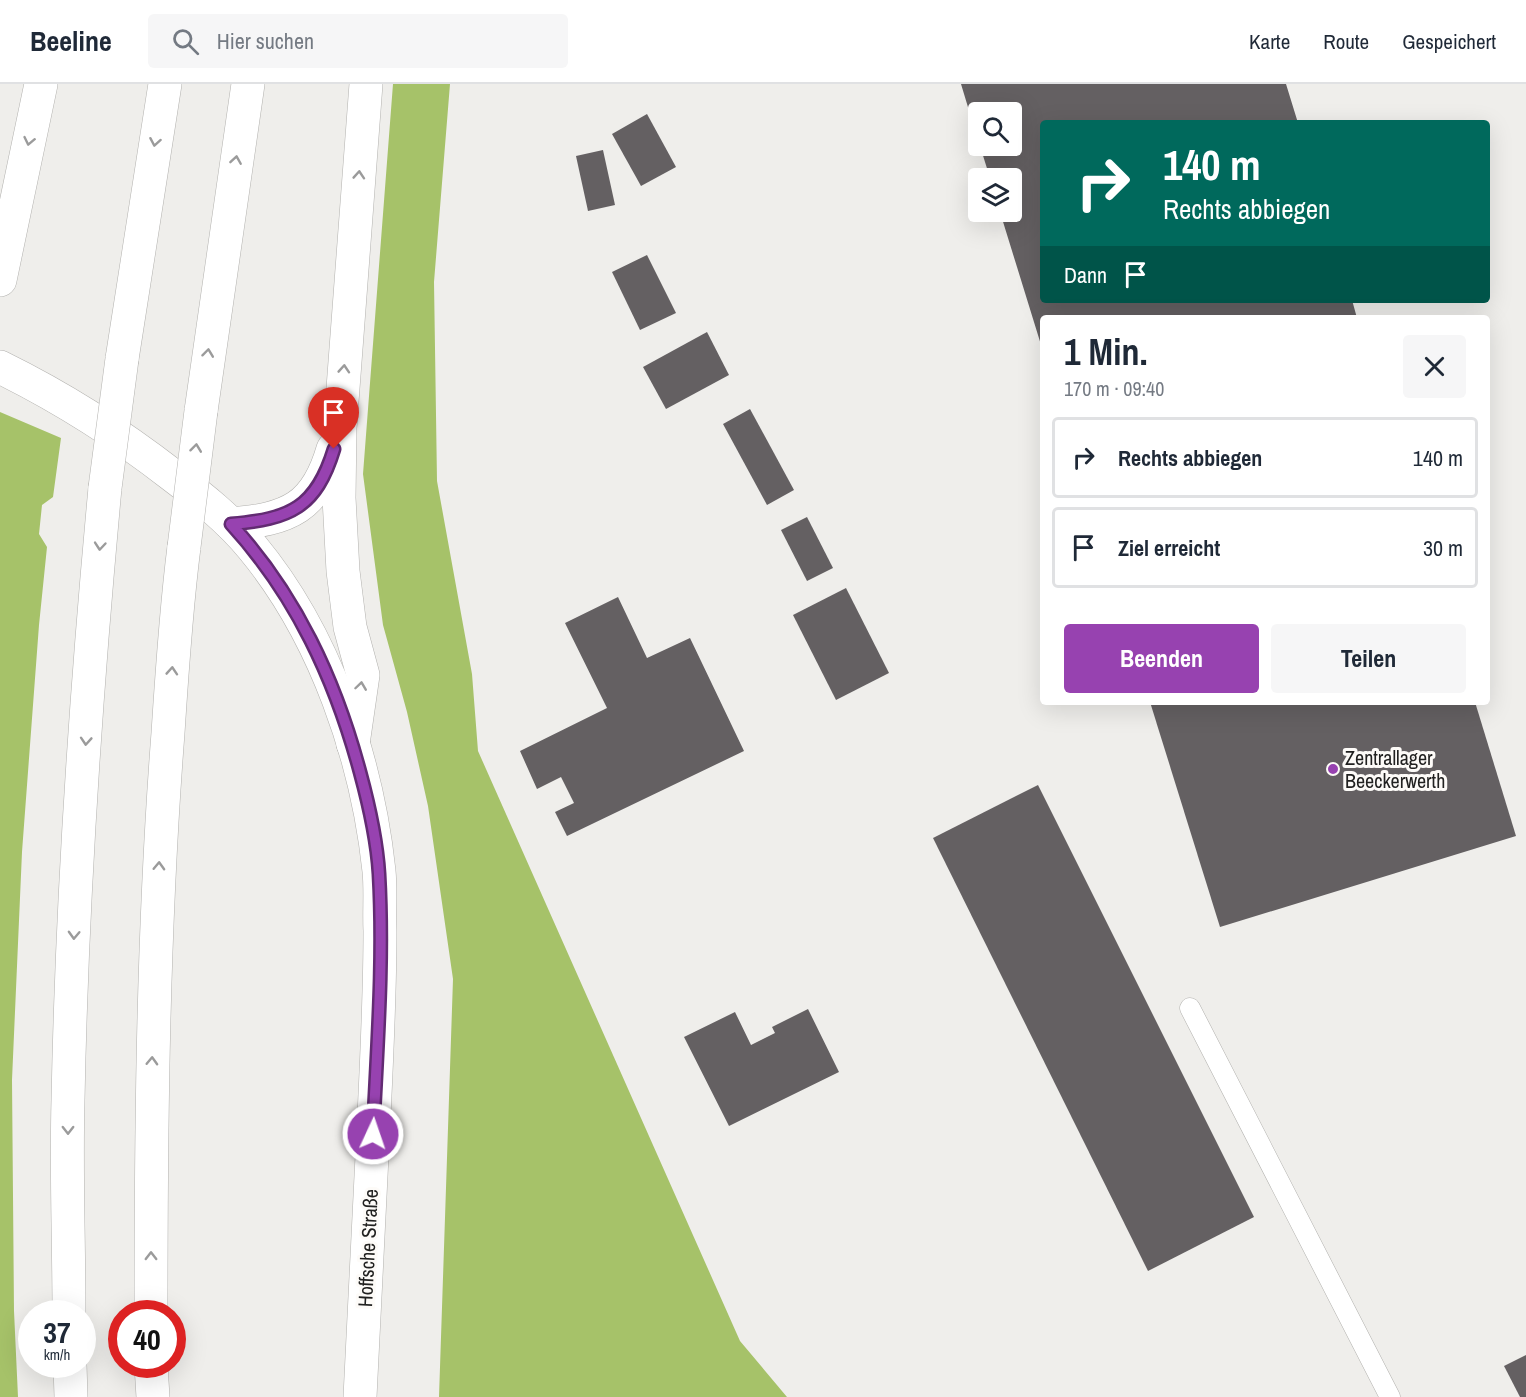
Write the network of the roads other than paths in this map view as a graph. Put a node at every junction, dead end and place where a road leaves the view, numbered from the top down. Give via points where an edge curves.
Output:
1 (41, 84) edge
2 (165, 84) edge
3 (248, 84) edge
4 (366, 84) edge
5 (0, 280) edge
6 (0, 367) edge
7 (340, 428) junction
8 (231, 524) junction
9 (352, 744) junction
10 (1190, 1008) dead end
11 (69, 1300) edge
12 (151, 1300) edge
13 (70, 1378) edge
14 (152, 1378) edge
15 (71, 1397) edge
16 (153, 1397) edge
17 (360, 1397) edge
18 (1390, 1397) edge

1 -> 5 main road
2 -> 11 main road, bridge via 122,358 95,606 77,866 68,1101
12 -> 3 main road, bridge via 150,1100 159,846 178,595
7 -> 4 main road
6 - 8 main road, Hoffsche Straße via 37,385 144,453
7 - 8 main road via 322,482 304,502 276,518
9 -> 7 main road via 363,675 350,627 343,571
8 - 9 main road, Hoffsche Straße via 253,548 296,610 323,662
9 - 17 main road, Hoffsche Straße via 369,805 379,873 380,990
10 - 18 lane
13 - 15 main road
14 - 16 main road

